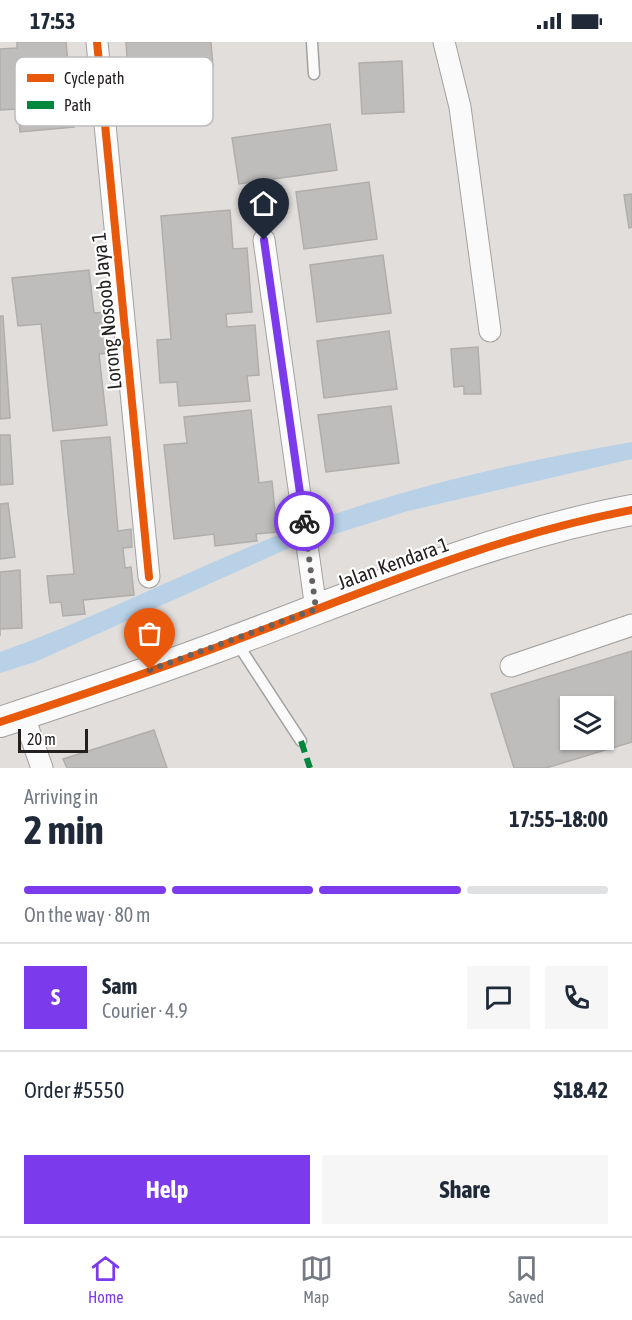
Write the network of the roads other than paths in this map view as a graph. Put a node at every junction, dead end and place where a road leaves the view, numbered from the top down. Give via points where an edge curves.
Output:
1 (97, 42) edge
2 (312, 42) edge
3 (444, 42) edge
4 (98, 57) edge
5 (314, 74) dead end
6 (105, 126) edge
7 (264, 240) dead end
8 (490, 331) dead end
9 (632, 510) edge
10 (149, 577) dead end
11 (316, 609) junction
12 (632, 625) edge
13 (235, 641) junction
14 (511, 666) dead end
15 (12, 718) edge
16 (301, 741) dead end
17 (42, 768) edge

1 - 4 street, Lorong Nosoob Jaya 1
2 - 5 lane
3 - 8 street via 460,107
6 - 10 street, Lorong Nosoob Jaya 1
7 - 11 street
9 - 11 street, Jalan Kendara 1 via 522,535
11 - 13 street, Jalan Kendara 1
12 - 14 street
13 - 15 street, Jalan Kendara 1
13 - 16 lane
15 - 17 street

